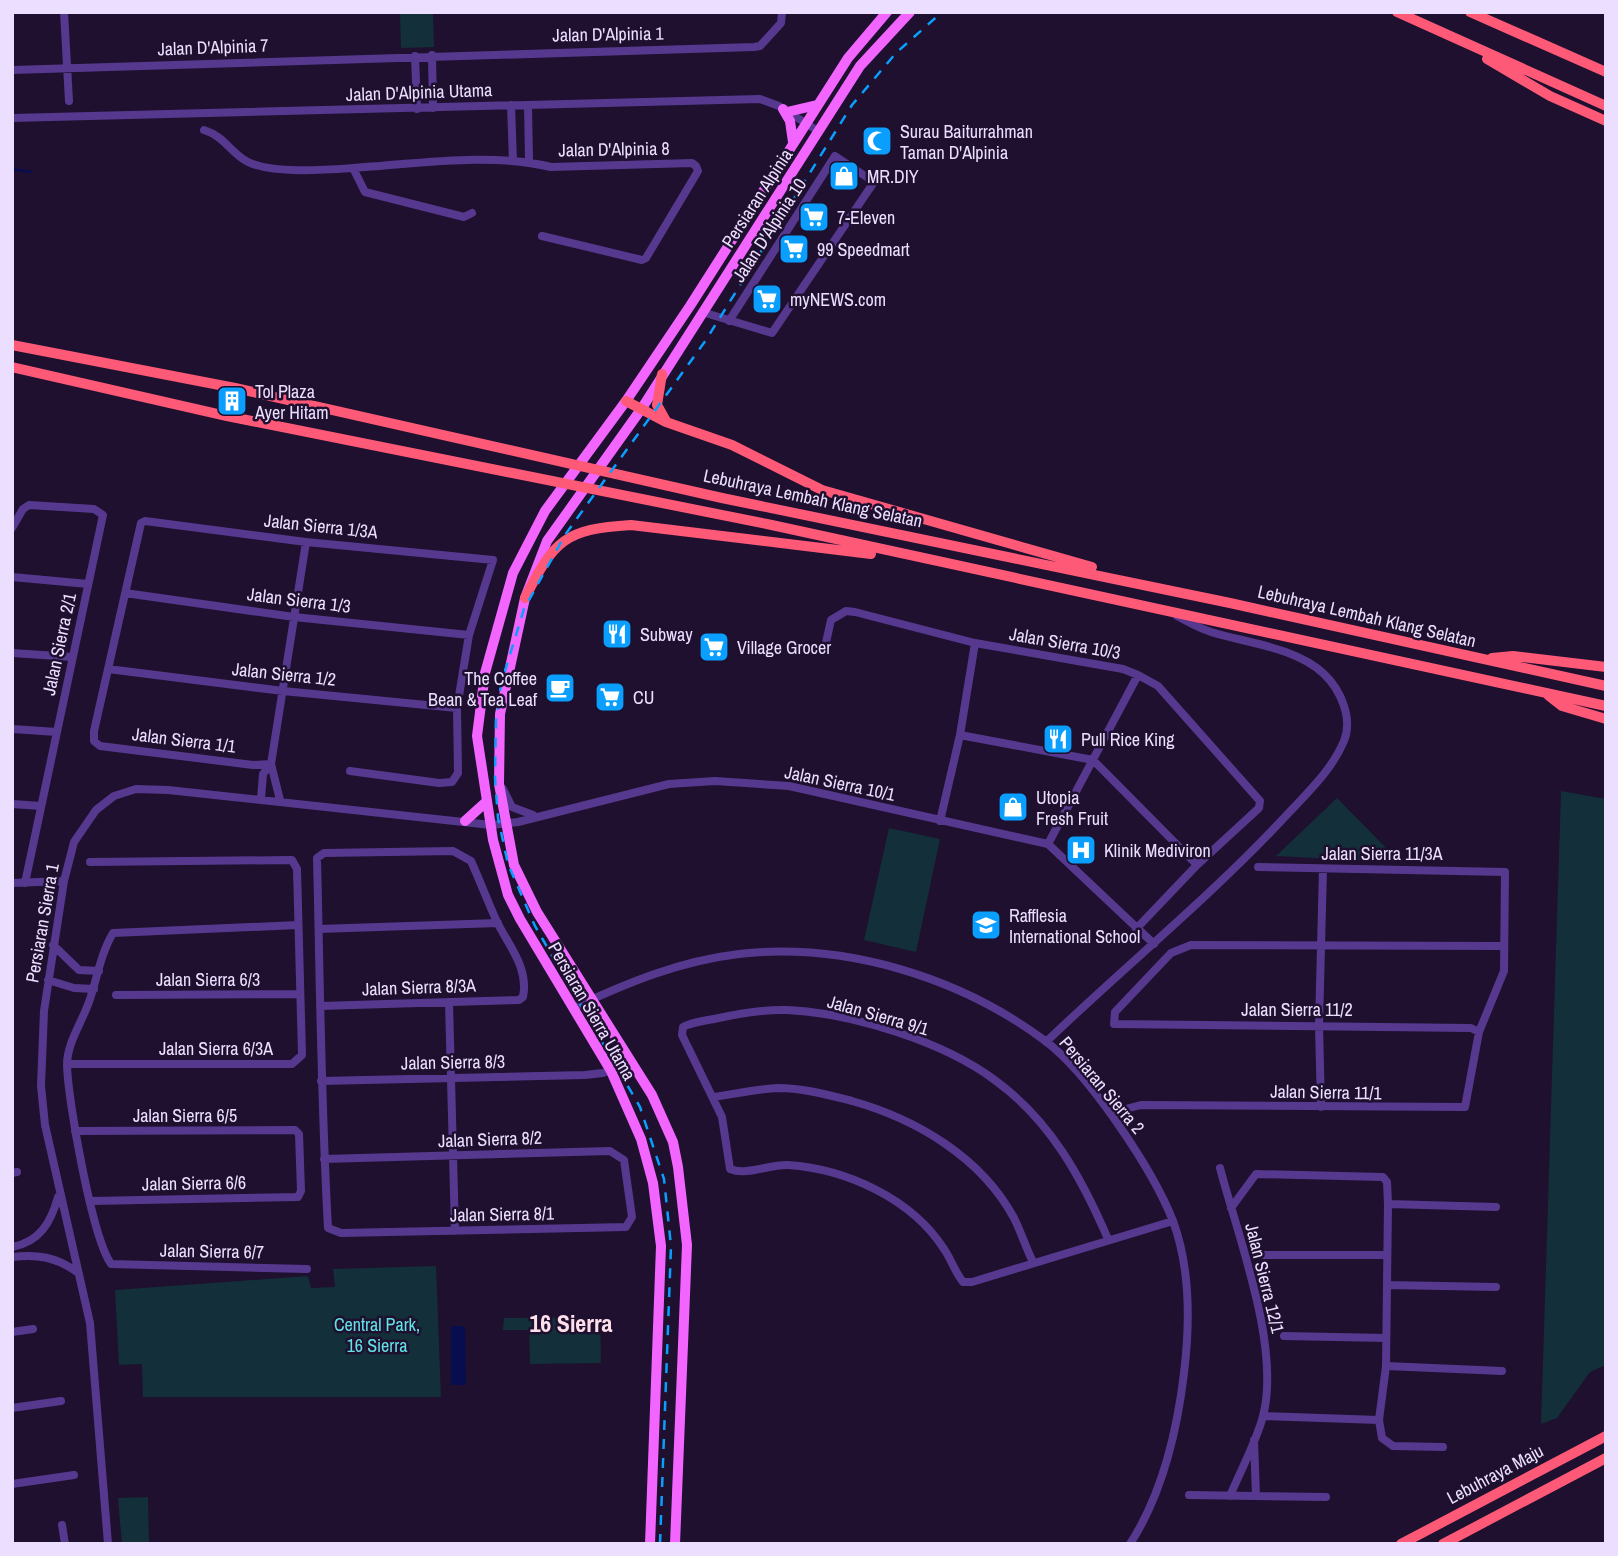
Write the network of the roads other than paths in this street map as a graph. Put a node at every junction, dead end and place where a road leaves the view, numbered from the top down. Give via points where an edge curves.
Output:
1 (64, 12) edge
2 (782, 12) edge
3 (910, 12) edge
4 (1397, 12) edge
5 (1471, 12) edge
6 (886, 13) edge
7 (896, 26) junction
8 (1439, 31) junction
9 (432, 55) junction
10 (415, 56) junction
11 (68, 68) junction
12 (12, 70) edge
13 (1606, 72) edge
14 (416, 89) junction
15 (433, 89) junction
16 (69, 101) dead end
17 (528, 105) junction
18 (817, 105) junction
19 (511, 106) junction
20 (1606, 106) edge
21 (433, 108) junction
22 (416, 109) junction
23 (785, 111) junction
24 (12, 118) edge
25 (1606, 121) edge
26 (805, 124) junction
27 (204, 130) dead end
28 (818, 131) junction
29 (793, 142) junction
30 (513, 161) junction
31 (529, 161) junction
32 (353, 168) junction
33 (472, 213) dead end
34 (542, 236) dead end
35 (702, 312) junction
36 (729, 321) junction
37 (12, 345) edge
38 (12, 367) edge
39 (662, 374) junction
40 (626, 401) junction
41 (642, 408) junction
42 (666, 422) junction
43 (608, 425) joint
44 (624, 433) joint
45 (12, 528) edge
46 (306, 542) junction
47 (912, 558) junction
48 (12, 577) edge
49 (88, 584) junction
50 (125, 593) junction
51 (525, 598) junction
52 (1230, 603) junction
53 (1165, 611) junction
54 (295, 617) junction
55 (469, 635) junction
56 (975, 643) junction
57 (825, 647) dead end
58 (12, 653) edge
59 (73, 657) junction
60 (1478, 659) junction
61 (1606, 667) edge
62 (108, 669) junction
63 (1138, 675) junction
64 (1606, 686) edge
65 (283, 691) junction
66 (1546, 693) junction
67 (1606, 706) edge
68 (457, 708) junction
69 (1606, 719) edge
70 (12, 729) edge
71 (57, 732) junction
72 (960, 735) junction
73 (1093, 760) junction
74 (271, 764) junction
75 (350, 771) dead end
76 (499, 778) junction
77 (261, 799) junction
78 (280, 800) junction
79 (486, 802) junction
80 (12, 804) edge
81 (41, 806) junction
82 (542, 815) junction
83 (464, 821) junction
84 (940, 821) junction
85 (504, 824) junction
86 (491, 825) junction
87 (1048, 844) junction
88 (90, 862) dead end
89 (1197, 865) junction
90 (1258, 867) dead end
91 (1323, 869) junction
92 (64, 881) junction
93 (12, 883) edge
94 (25, 883) junction
95 (498, 923) junction
96 (298, 925) junction
97 (318, 929) junction
98 (1136, 929) junction
99 (1154, 944) junction
100 (53, 945) junction
101 (1321, 945) junction
102 (1504, 946) junction
103 (99, 971) junction
104 (48, 981) junction
105 (94, 989) junction
106 (300, 994) junction
107 (116, 995) dead end
108 (591, 1000) junction
109 (449, 1002) junction
110 (320, 1006) junction
111 (573, 1008) junction
112 (1319, 1024) junction
113 (1479, 1032) junction
114 (1046, 1042) junction
115 (67, 1063) junction
116 (631, 1064) junction
117 (611, 1070) junction
118 (451, 1078) junction
119 (321, 1081) junction
120 (714, 1097) junction
121 (1321, 1108) junction
122 (1110, 1113) junction
123 (75, 1131) junction
124 (453, 1156) junction
125 (324, 1159) junction
126 (1220, 1168) dead end
127 (631, 1190) joint
128 (59, 1194) junction
129 (298, 1197) joint
130 (91, 1201) junction
131 (1388, 1203) junction
132 (1496, 1207) dead end
133 (1230, 1208) junction
134 (65, 1221) junction
135 (1173, 1221) junction
136 (46, 1225) junction
137 (455, 1231) junction
138 (1108, 1239) junction
139 (27, 1244) junction
140 (12, 1247) edge
141 (28, 1255) junction
142 (1261, 1255) dead end
143 (1387, 1255) junction
144 (73, 1256) junction
145 (12, 1257) edge
146 (54, 1258) junction
147 (1033, 1262) junction
148 (307, 1269) dead end
149 (77, 1272) junction
150 (1387, 1284) junction
151 (1496, 1287) dead end
152 (33, 1329) dead end
153 (12, 1332) edge
154 (1284, 1336) dead end
155 (1386, 1338) junction
156 (1386, 1366) junction
157 (1502, 1371) dead end
158 (61, 1401) dead end
159 (12, 1408) edge
160 (1263, 1416) junction
161 (1379, 1420) junction
162 (1606, 1436) edge
163 (1254, 1437) junction
164 (1443, 1447) dead end
165 (1606, 1458) edge
166 (74, 1475) dead end
167 (12, 1484) edge
168 (1189, 1495) dead end
169 (1230, 1496) junction
170 (1256, 1496) junction
171 (1326, 1497) dead end
172 (62, 1525) dead end
173 (65, 1544) edge
174 (108, 1544) edge
175 (650, 1544) edge
176 (675, 1544) edge
177 (1130, 1544) edge
178 (1401, 1544) edge
179 (1443, 1544) edge

1 - 11 street
2 - 9 street, Jalan D'Alpinia 1 via 781,23 754,47
3 - 7 main road, Persiaran Alpinia
4 - 8 highway
5 - 13 highway
6 - 7 main road
6 - 18 main road, Persiaran Alpinia
7 - 28 main road, Persiaran Alpinia via 860,66
8 - 20 highway
8 - 25 highway via 1550,96
9 - 10 street, Jalan D'Alpinia 1
9 - 15 street
10 - 11 street, Jalan D'Alpinia 7
10 - 14 street
11 - 12 street, Jalan D'Alpinia 7
11 - 16 street
14 - 15 street
14 - 22 street
15 - 21 street
17 - 19 street, Jalan D'Alpinia Utama
17 - 23 street, Jalan D'Alpinia Utama via 760,99
17 - 31 street
18 - 23 main road
18 - 26 main road, Persiaran Alpinia
19 - 21 street, Jalan D'Alpinia Utama
19 - 30 street
21 - 22 street, Jalan D'Alpinia Utama
22 - 24 street, Jalan D'Alpinia Utama
23 - 26 street, Jalan D'Alpinia Utama
23 - 29 main road
26 - 28 street, Jalan D'Alpinia Utama
26 - 29 main road, Persiaran Alpinia
27 - 32 street via 219,135 254,164
28 - 35 main road, Persiaran Alpinia
29 - 40 main road, Persiaran Alpinia
30 - 31 street
30 - 32 street
31 - 34 street, Jalan D'Alpinia 8 via 551,167 692,163 698,171 642,260
32 - 33 street via 365,192 464,217
35 - 36 street
35 - 39 main road, Persiaran Alpinia
36 - 36 street, Jalan D'Alpinia 10 via 835,156 874,182 772,333
37 - 52 highway, Lebuhraya Lembah Klang Selatan via 235,388 722,498
38 - 47 highway, Lebuhraya Lembah Klang Selatan
39 - 41 main road, Persiaran Alpinia
39 - 42 highway via 657,405
40 - 41 highway
40 - 43 main road, Persiaran Alpinia
41 - 42 highway
41 - 44 main road, Persiaran Alpinia
42 - 52 highway via 732,445 822,490 864,504
43 - 79 main road, Persiaran Sierra Utama via 545,511 513,573 485,673 477,736
44 - 51 main road, Persiaran Sierra Utama via 561,519 537,560
45 - 49 street, Jalan Sierra 2/1 via 29,505 101,512
46 - 50 street, Jalan Sierra 1/3A via 145,521
46 - 54 street
46 - 55 street, Jalan Sierra 1/3A via 493,560
47 - 51 highway via 631,525 593,527 572,534 556,547 542,563
47 - 53 highway, Lebuhraya Lembah Klang Selatan
48 - 49 street
49 - 59 street, Jalan Sierra 2/1
50 - 54 street, Jalan Sierra 1/3
50 - 62 street
51 - 76 main road, Persiaran Sierra Utama via 500,715
52 - 60 highway, Lebuhraya Lembah Klang Selatan
53 - 66 highway, Lebuhraya Lembah Klang Selatan
53 - 99 street via 1208,631 1300,659 1324,673 1342,697 1347,719 1345,739 1321,778 1230,875
54 - 55 street, Jalan Sierra 1/3
54 - 65 street
55 - 68 street
56 - 57 street, Jalan Sierra 10/3 via 846,611 831,620
56 - 63 street, Jalan Sierra 10/3
56 - 72 street
58 - 59 street
59 - 71 street, Jalan Sierra 2/1
60 - 61 highway via 1513,656
60 - 64 highway, Lebuhraya Lembah Klang Selatan
62 - 65 street, Jalan Sierra 1/2
62 - 74 street, Jalan Sierra 1/1 via 94,741 100,746
63 - 73 street
63 - 89 street, Jalan Sierra 10/3 via 1158,686 1261,801 1259,808
65 - 68 street, Jalan Sierra 1/2
65 - 74 street
66 - 67 highway, Lebuhraya Lembah Klang Selatan
66 - 69 highway via 1562,706
68 - 75 street via 458,774 452,782
70 - 71 street
71 - 81 street, Jalan Sierra 2/1
72 - 73 street
72 - 84 street
73 - 87 street
73 - 89 street
74 - 77 street via 263,774
74 - 78 street
76 - 82 street via 512,807
76 - 85 main road, Persiaran Sierra Utama
77 - 78 street, Persiaran Sierra 1
77 - 92 street, Persiaran Sierra 1 via 136,789 114,796 96,810 78,835
78 - 83 street, Persiaran Sierra 1
79 - 83 main road
79 - 86 main road, Persiaran Sierra Utama
80 - 81 street
81 - 94 street, Jalan Sierra 2/1
82 - 84 street, Jalan Sierra 10/1 via 669,784 715,780 789,786
82 - 85 street, Jalan Sierra 10/1
83 - 86 street, Persiaran Sierra 1
84 - 87 street, Jalan Sierra 10/1
85 - 86 street, Persiaran Sierra 1
85 - 108 main road, Persiaran Sierra Utama via 523,886
86 - 111 main road, Persiaran Sierra Utama via 508,895
87 - 98 street
88 - 96 street, Jalan Sierra 6/3A via 292,860 297,869
89 - 98 street
90 - 91 street, Jalan Sierra 11/3A
91 - 101 street
91 - 102 street, Jalan Sierra 11/3A via 1505,872
92 - 94 street
92 - 100 street, Persiaran Sierra 1
93 - 94 street
95 - 97 street
95 - 97 street via 471,861 453,851 324,853 317,858
95 - 109 street, Jalan Sierra 8/3A via 518,958 524,977 523,997
96 - 103 street via 118,931 110,938
96 - 106 street, Jalan Sierra 6/3A
97 - 110 street
98 - 99 street
99 - 114 street
100 - 103 street via 79,970
100 - 104 street, Persiaran Sierra 1
101 - 102 street
101 - 112 street
101 - 112 street, Jalan Sierra 11/2 via 1180,947 1115,1012 1114,1024
102 - 113 street via 1501,984
103 - 105 street
104 - 105 street
104 - 128 street, Persiaran Sierra 1 via 41,1086
105 - 115 street
106 - 107 street, Jalan Sierra 6/3
106 - 115 street, Jalan Sierra 6/3A via 302,1055 292,1064
108 - 111 street, Persiaran Sierra 2
108 - 114 street, Persiaran Sierra 2 via 679,965 740,954 829,954 905,971 967,993
108 - 116 main road, Persiaran Sierra Utama
109 - 110 street, Jalan Sierra 8/3A
109 - 118 street
110 - 119 street
111 - 117 main road, Persiaran Sierra Utama
112 - 113 street, Jalan Sierra 11/2 via 1471,1028
112 - 121 street
113 - 121 street, Jalan Sierra 11/1 via 1466,1104 1461,1109
114 - 122 street, Persiaran Sierra 2
115 - 123 street
116 - 117 street, Jalan Sierra 8/3
116 - 176 main road, Persiaran Sierra Utama via 652,1095 673,1142 687,1245
117 - 118 street, Jalan Sierra 8/3 via 585,1075
117 - 175 main road, Persiaran Sierra Utama via 641,1139 660,1224
118 - 119 street, Jalan Sierra 8/3
118 - 124 street
119 - 125 street
120 - 138 street, Jalan Sierra 9/1 via 682,1035 687,1025 733,1015 797,1011 822,1013 914,1038 997,1081 1063,1150 1084,1183
120 - 147 street via 778,1088 821,1093 885,1110 921,1127 952,1146 998,1194
120 - 147 street via 730,1169 788,1165 862,1183 904,1205 944,1248 967,1283
121 - 122 street, Jalan Sierra 11/1 via 1141,1105
122 - 135 street, Persiaran Sierra 2
123 - 129 street, Jalan Sierra 6/5 via 295,1130 299,1134
123 - 130 street
124 - 125 street, Jalan Sierra 8/2
124 - 127 street, Jalan Sierra 8/2 via 610,1151 624,1160
124 - 137 street
125 - 137 street, Jalan Sierra 8/1 via 328,1228 341,1233
126 - 133 street, Jalan Sierra 12/1
127 - 137 street, Jalan Sierra 8/1 via 632,1217 625,1227
128 - 134 street, Persiaran Sierra 1
128 - 136 street
129 - 130 street, Jalan Sierra 6/6
130 - 148 street, Jalan Sierra 6/7 via 108,1259 116,1266
131 - 132 street
131 - 133 street via 1383,1177 1256,1174
131 - 143 street
133 - 160 street, Jalan Sierra 12/1 via 1265,1342
134 - 136 street
134 - 144 street, Persiaran Sierra 1
135 - 138 street
135 - 177 street, Persiaran Sierra 2 via 1189,1325 1182,1384 1167,1459 1152,1504
136 - 139 street
138 - 147 street
139 - 140 street
139 - 141 street
141 - 145 street
141 - 146 street
142 - 143 street
143 - 150 street
144 - 146 street
144 - 149 street, Persiaran Sierra 1
146 - 149 street
149 - 174 street, Persiaran Sierra 1 via 90,1323
150 - 151 street
150 - 155 street
152 - 153 street
154 - 155 street
155 - 156 street
156 - 157 street
156 - 161 street
158 - 159 street
160 - 161 street
160 - 163 street, Jalan Sierra 12/1
161 - 164 street via 1382,1438 1388,1444
162 - 178 highway, Lebuhraya Maju
163 - 169 street, Jalan Sierra 12/1
163 - 170 street
165 - 179 highway, Lebuhraya Maju
166 - 167 street
168 - 169 street
169 - 170 street
170 - 171 street
172 - 173 street

